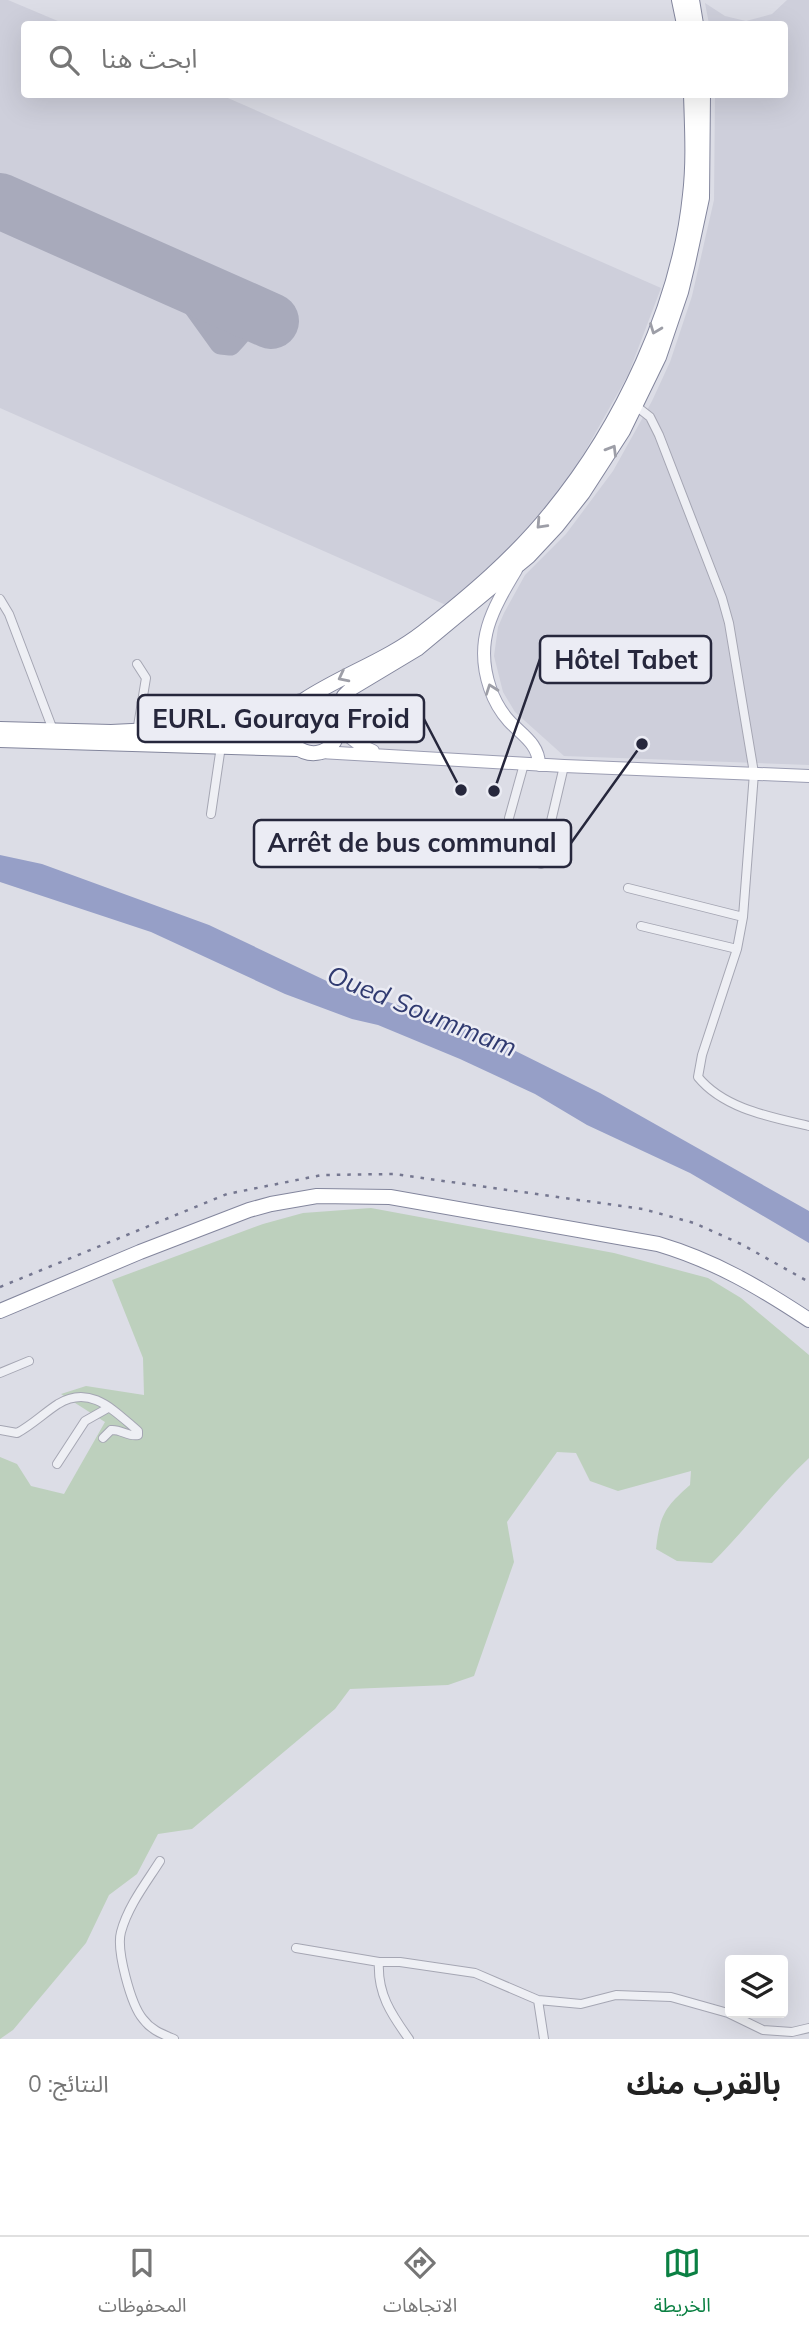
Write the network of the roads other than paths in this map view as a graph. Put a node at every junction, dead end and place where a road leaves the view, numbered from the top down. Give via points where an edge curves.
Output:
1 (679, 0) edge
2 (692, 0) edge
3 (683, 21) edge
4 (696, 21) edge
5 (691, 98) edge
6 (703, 98) edge
7 (636, 406) junction
8 (519, 565) junction
9 (0, 599) edge
10 (137, 664) dead end
11 (301, 701) junction
12 (336, 713) junction
13 (0, 729) edge
14 (339, 729) junction
15 (53, 730) junction
16 (137, 732) junction
17 (0, 740) edge
18 (221, 746) junction
19 (296, 749) junction
20 (320, 752) junction
21 (380, 754) junction
22 (524, 764) junction
23 (538, 765) junction
24 (564, 766) junction
25 (754, 773) junction
26 (809, 776) edge
27 (211, 814) dead end
28 (509, 818) dead end
29 (541, 864) dead end
30 (628, 888) dead end
31 (743, 917) junction
32 (640, 926) dead end
33 (737, 949) junction
34 (809, 1126) edge
35 (0, 1311) edge
36 (809, 1320) edge
37 (29, 1361) dead end
38 (0, 1373) edge
39 (108, 1408) junction
40 (0, 1430) edge
41 (103, 1438) dead end
42 (57, 1464) dead end
43 (160, 1861) dead end
44 (296, 1948) dead end
45 (379, 1962) junction
46 (538, 2000) junction
47 (809, 2028) edge
48 (174, 2039) edge
49 (409, 2039) edge
50 (544, 2039) edge

1 - 3 highway
2 - 4 highway
5 -> 11 highway via 690,197 680,255 643,358 591,457 550,514 495,572 422,633
6 - 7 highway via 702,198 681,292
8 -> 7 highway via 583,493
7 - 25 street via 650,417 659,435 722,598
8 - 12 highway via 417,649 352,688
23 -> 8 main road via 534,746 493,697 483,657 494,608
9 - 15 street
10 - 16 street via 146,678
11 - 12 highway via 326,703
11 - 16 highway via 204,723
11 - 19 highway via 285,721 287,737
12 - 14 highway
13 - 15 highway
14 - 20 highway via 333,744
14 - 21 main road
15 - 16 highway
17 - 18 highway
18 - 19 highway
18 - 27 street
19 - 20 highway
20 - 21 main road
21 - 22 main road
22 - 23 main road
22 - 28 street
23 - 24 main road
24 - 25 main road
24 - 29 street
25 - 26 main road
25 - 31 street
30 - 31 street
31 - 33 street
32 - 33 street
33 - 34 street via 698,1077 727,1102
35 - 36 highway via 249,1210 310,1197 363,1195 658,1244 733,1273
37 - 38 street
39 - 40 street via 98,1399 76,1398 58,1404 17,1433
39 - 41 street via 138,1433 116,1429
39 - 42 street via 85,1421
43 - 48 street via 130,1910 119,1940 141,2018
44 - 45 street
45 - 46 street via 475,1973
45 - 49 street via 381,1992
46 - 47 street via 580,2004 616,1995 671,1997 728,2013 764,2030
46 - 50 street

